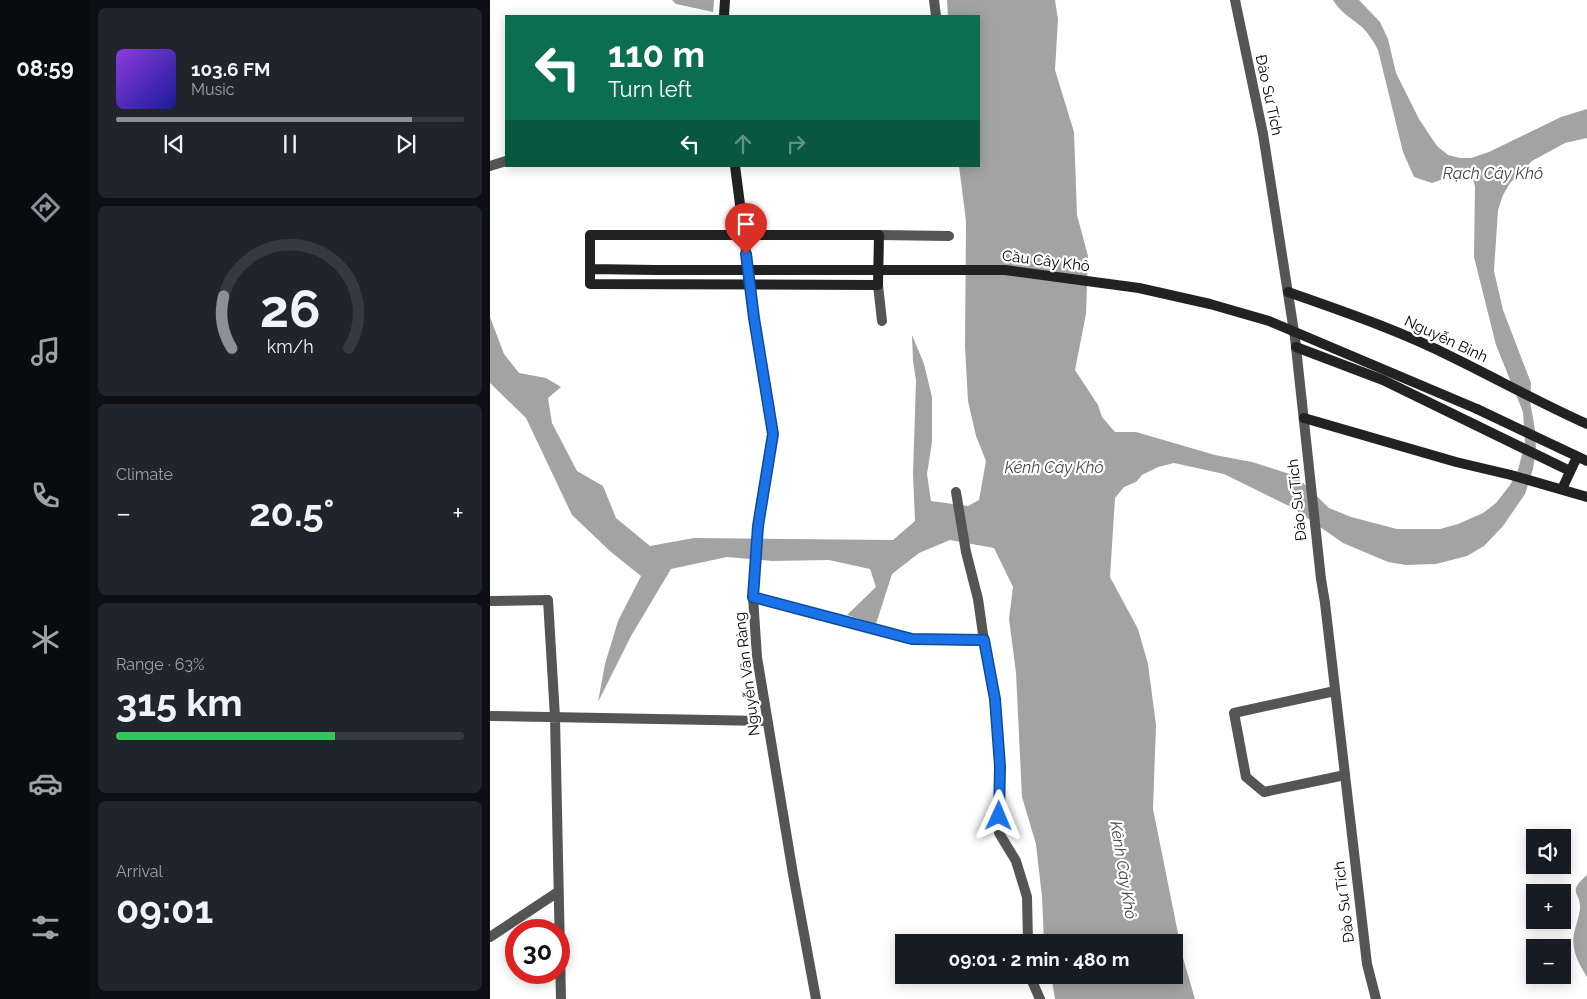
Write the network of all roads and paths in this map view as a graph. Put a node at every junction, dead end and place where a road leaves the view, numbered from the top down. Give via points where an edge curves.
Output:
1 (725, 0) edge
2 (934, 0) edge
3 (1235, 0) edge
4 (724, 15) edge
5 (936, 15) edge
6 (505, 161) edge
7 (490, 166) edge
8 (735, 167) edge
9 (744, 235) junction
10 (879, 235) junction
11 (949, 236) dead end
12 (590, 269) junction
13 (750, 284) junction
14 (878, 285) junction
15 (1288, 292) junction
16 (882, 321) dead end
17 (1296, 348) junction
18 (1304, 418) junction
19 (1587, 424) edge
20 (1582, 459) edge
21 (1570, 471) junction
22 (1562, 489) junction
23 (956, 492) dead end
24 (1587, 497) edge
25 (753, 597) junction
26 (490, 601) edge
27 (984, 640) junction
28 (1335, 691) junction
29 (490, 716) edge
30 (555, 717) junction
31 (767, 721) junction
32 (1345, 775) junction
33 (558, 892) junction
34 (1028, 934) edge
35 (490, 936) edge
36 (1033, 984) edge
37 (560, 999) edge
38 (816, 999) edge
39 (1040, 999) edge
40 (1376, 999) edge

1 - 4 main road
2 - 5 street
3 - 15 street, Đào Sư Tích via 1263,134
6 - 7 street
8 - 9 main road, Nguyễn Văn Ràng
9 - 10 main road
9 - 12 main road via 590,235
9 - 13 street, Nguyễn Văn Ràng
10 - 11 street
10 - 14 main road
12 - 13 main road via 590,284
12 - 20 main road, Cầu Cây Khô, bridge via 1005,270 1139,288 1269,321 1476,408
13 - 14 main road
13 - 25 street, Nguyễn Văn Ràng via 773,434 758,526
14 - 16 street
15 - 17 street, Đào Sư Tích
15 - 19 main road, Nguyễn Bình via 1366,319 1436,349 1545,406
17 - 18 street, Đào Sư Tích
17 - 21 main road via 1383,380
18 - 22 main road
18 - 28 street, Đào Sư Tích
20 - 21 main road
21 - 22 main road
22 - 24 main road
23 - 27 street
25 - 27 street via 912,639
25 - 31 street, Nguyễn Văn Ràng via 757,657
26 - 30 street via 548,600
27 - 34 street via 995,699 1000,766 998,833 1016,861 1027,897
28 - 32 street, Đào Sư Tích
28 - 32 street via 1234,713 1246,777 1264,792
29 - 30 street
30 - 31 street
30 - 33 street
31 - 38 street, Nguyễn Văn Ràng
32 - 40 street, Đào Sư Tích via 1367,964
33 - 35 street
33 - 37 street
36 - 39 street

